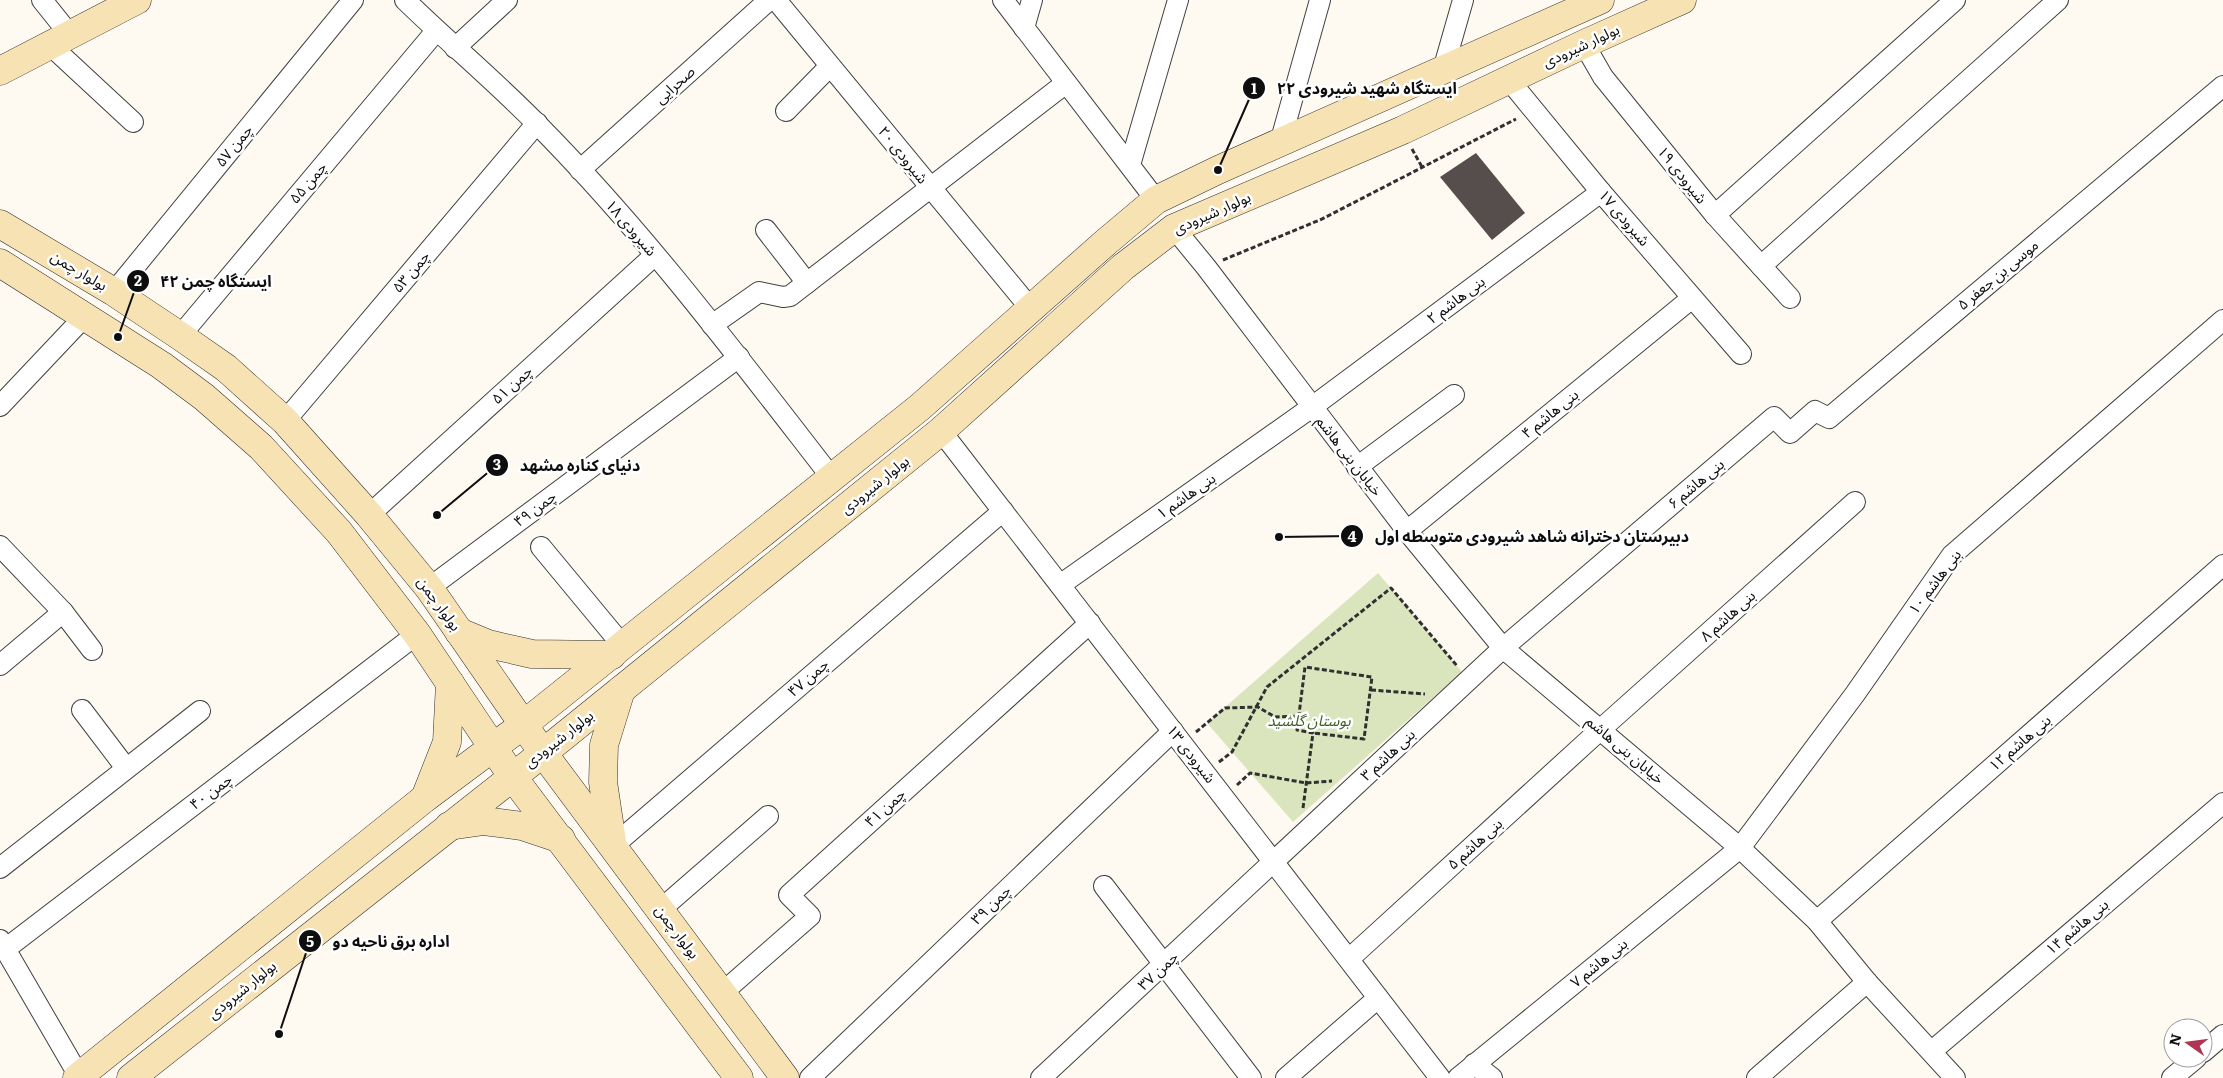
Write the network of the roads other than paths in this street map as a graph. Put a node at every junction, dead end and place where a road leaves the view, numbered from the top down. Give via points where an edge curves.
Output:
1 (42, 0) edge
2 (137, 0) edge
3 (353, 0) edge
4 (405, 0) edge
5 (507, 0) edge
6 (769, 0) edge
7 (776, 0) edge
8 (1002, 0) edge
9 (1032, 0) edge
10 (1178, 0) edge
11 (1320, 0) edge
12 (1463, 0) edge
13 (1600, 0) edge
14 (1682, 0) edge
15 (1955, 0) edge
16 (2058, 0) edge
17 (1024, 28) junction
18 (436, 31) junction
19 (60, 40) junction
20 (1584, 44) junction
21 (455, 48) junction
22 (830, 66) junction
23 (1443, 70) junction
24 (0, 71) edge
25 (1509, 80) junction
26 (1066, 83) junction
27 (2223, 86) edge
28 (786, 110) dead end
29 (133, 122) dead end
30 (536, 123) junction
31 (1280, 142) junction
32 (1130, 165) junction
33 (580, 170) junction
34 (931, 188) junction
35 (1601, 192) junction
36 (1156, 200) junction
37 (1715, 215) junction
38 (0, 224) edge
39 (1174, 228) junction
40 (766, 230) dead end
41 (655, 255) junction
42 (0, 263) edge
43 (1761, 266) junction
44 (806, 283) junction
45 (114, 292) junction
46 (1692, 298) junction
47 (1790, 298) dead end
48 (1031, 309) junction
49 (85, 316) junction
50 (2223, 320) edge
51 (712, 325) junction
52 (180, 336) junction
53 (1741, 354) dead end
54 (738, 357) junction
55 (1454, 395) dead end
56 (0, 406) edge
57 (1312, 407) junction
58 (1774, 417) joint
59 (285, 421) junction
60 (942, 431) junction
61 (1357, 466) junction
62 (832, 478) junction
63 (1855, 502) dead end
64 (1003, 511) junction
65 (369, 515) junction
66 (1407, 531) junction
67 (0, 546) edge
68 (541, 547) dead end
69 (2223, 565) edge
70 (1060, 585) junction
71 (429, 588) junction
72 (62, 612) junction
73 (1090, 624) junction
74 (459, 632) junction
75 (418, 634) junction
76 (1503, 648) junction
77 (92, 650) dead end
78 (618, 650) junction
79 (0, 665) edge
80 (450, 683) junction
81 (621, 690) junction
82 (82, 710) dead end
83 (200, 711) dead end
84 (523, 725) junction
85 (1601, 729) junction
86 (1177, 737) junction
87 (492, 748) junction
88 (543, 752) junction
89 (126, 768) junction
90 (512, 776) junction
91 (425, 798) junction
92 (2223, 803) edge
93 (768, 816) dead end
94 (448, 826) junction
95 (561, 839) junction
96 (612, 846) junction
97 (1740, 848) junction
98 (1274, 862) junction
99 (0, 868) edge
100 (1104, 886) dead end
101 (660, 910) junction
102 (1816, 921) junction
103 (2, 945) edge
104 (1348, 959) junction
105 (1165, 964) junction
106 (1867, 982) junction
107 (722, 993) junction
108 (1378, 998) junction
109 (2223, 1035) edge
110 (2213, 1044) edge
111 (1932, 1052) junction
112 (1474, 1064) junction
113 (2184, 1068) edge
114 (78, 1077) edge
115 (131, 1078) edge
116 (740, 1078) edge
117 (785, 1078) edge
118 (810, 1078) edge
119 (1041, 1078) edge
120 (1251, 1078) edge
121 (1286, 1078) edge
122 (1440, 1078) edge
123 (1458, 1078) edge
124 (1492, 1078) edge
125 (1757, 1078) edge
126 (1955, 1078) edge
127 (2172, 1078) edge

1 - 19 street
2 - 19 main road
3 - 45 street, چمن ۵۷
4 - 18 street, شیرودی ۱۸
5 - 21 street
6 - 33 street, صحرایی
7 - 22 street, شیرودی ۲۰
8 - 17 street
9 - 17 street
10 - 32 street
11 - 31 street
12 - 23 street
13 - 23 main road
14 - 20 main road, بولوار شیرودی
15 - 37 street
16 - 43 street
17 - 26 street
18 - 21 street, شیرودی ۱۸
18 - 52 street, چمن ۵۵
19 - 24 main road
19 - 29 street
20 - 25 main road, بولوار شیرودی
20 - 37 street, شیرودی ۱۹ via 1603,77
21 - 30 street, شیرودی ۱۸
22 - 28 street
22 - 34 street, شیرودی ۲۰
23 - 31 main road
25 - 35 street, شیرودی ۱۷
25 - 39 main road, بولوار شیرودی via 1403,130
26 - 32 street
26 - 34 street
27 - 58 street, موسی بن جعفر ۵ via 1829,418 1814,411 1790,433
30 - 33 street, شیرودی ۱۸
30 - 59 street, چمن ۵۳
31 - 36 main road
32 - 36 street
33 - 41 street, شیرودی ۱۸
34 - 44 street
34 - 48 street, شیرودی ۲۰
35 - 46 street, شیرودی ۱۷
35 - 57 street, بنی هاشم ۲
36 - 48 main road
37 - 43 street, شیرودی ۱۹
38 - 45 main road, بولوار چمن
39 - 57 street, خیابان بنی هاشم
39 - 60 main road, بولوار شیرودی via 1123,267
40 - 44 street
41 - 51 street, شیرودی ۱۸
41 - 65 street, چمن ۵۱
42 - 49 main road
43 - 47 street, شیرودی ۱۹
44 - 51 street via 787,297 759,292
45 - 52 main road, بولوار چمن
46 - 53 street, شیرودی ۱۷
46 - 66 street, بنی هاشم ۴
48 - 62 main road via 920,407
49 - 56 street
49 - 75 main road via 161,365 261,447 339,532
50 - 97 street, بنی هاشم ۱۰ via 1952,555 1855,694
51 - 54 street, شیرودی ۱۸
52 - 59 main road, بولوار چمن via 226,368
54 - 62 street, شیرودی ۱۸
54 - 71 street, چمن ۴۹
55 - 61 street
57 - 61 street, خیابان بنی هاشم
57 - 70 street, بنی هاشم ۱
58 - 76 street, بنی هاشم ۶
59 - 65 main road, بولوار چمن
60 - 64 street, شیرودی ۱۳
60 - 81 main road, بولوار شیرودی
61 - 66 street, خیابان بنی هاشم
62 - 78 main road
63 - 85 street, بنی هاشم ۸
64 - 70 street, شیرودی ۱۳
64 - 96 street, چمن ۴۷
65 - 71 main road, بولوار چمن
66 - 76 street, خیابان بنی هاشم
67 - 72 street
68 - 78 street
69 - 102 street, بنی هاشم ۱۲
70 - 73 street, شیرودی ۱۳
71 - 74 main road, بولوار چمن
72 - 77 street
72 - 79 street
73 - 86 street, شیرودی ۱۳
73 - 107 street, چمن ۴۱ via 789,895 810,916
74 - 78 main road via 488,644 532,654
74 - 84 main road, بولوار چمن
75 - 80 main road
75 - 103 street, چمن ۴۰
76 - 85 street, خیابان بنی هاشم
76 - 98 street, بنی هاشم ۳
78 - 84 main road
80 - 87 main road
80 - 91 main road via 447,742
81 - 88 main road, بولوار شیرودی
81 - 96 main road via 604,744 603,782
82 - 89 street
83 - 89 street
84 - 87 main road
84 - 88 main road, بولوار چمن
85 - 97 street, خیابان بنی هاشم
85 - 104 street, بنی هاشم ۵
86 - 98 street, شیرودی ۱۳
86 - 118 street, چمن ۳۹
87 - 90 main road
87 - 91 main road
88 - 90 main road, بولوار شیرودی
88 - 96 main road, بولوار چمن
89 - 99 street
90 - 94 main road, بولوار شیرودی
90 - 95 main road
91 - 114 main road
92 - 111 street, بنی هاشم ۱۴
93 - 101 street
94 - 95 main road via 484,821 522,826
94 - 115 main road, بولوار شیرودی
95 - 116 main road
96 - 101 main road, بولوار چمن
97 - 102 street, خیابان بنی هاشم
97 - 112 street, بنی هاشم ۷
98 - 104 street, شیرودی ۱۳
98 - 105 street, چمن ۳۷
100 - 105 street
101 - 107 main road, بولوار چمن
102 - 106 street, خیابان بنی هاشم
103 - 114 street
104 - 108 street, شیرودی ۱۳
105 - 119 street, چمن ۳۷
105 - 120 street
106 - 111 street, خیابان بنی هاشم
106 - 125 street
107 - 117 main road, بولوار چمن
108 - 121 street
108 - 122 street, شیرودی ۱۳
109 - 110 street
111 - 126 street, خیابان بنی هاشم
112 - 123 street, بنی هاشم ۷
112 - 124 street
113 - 127 street

